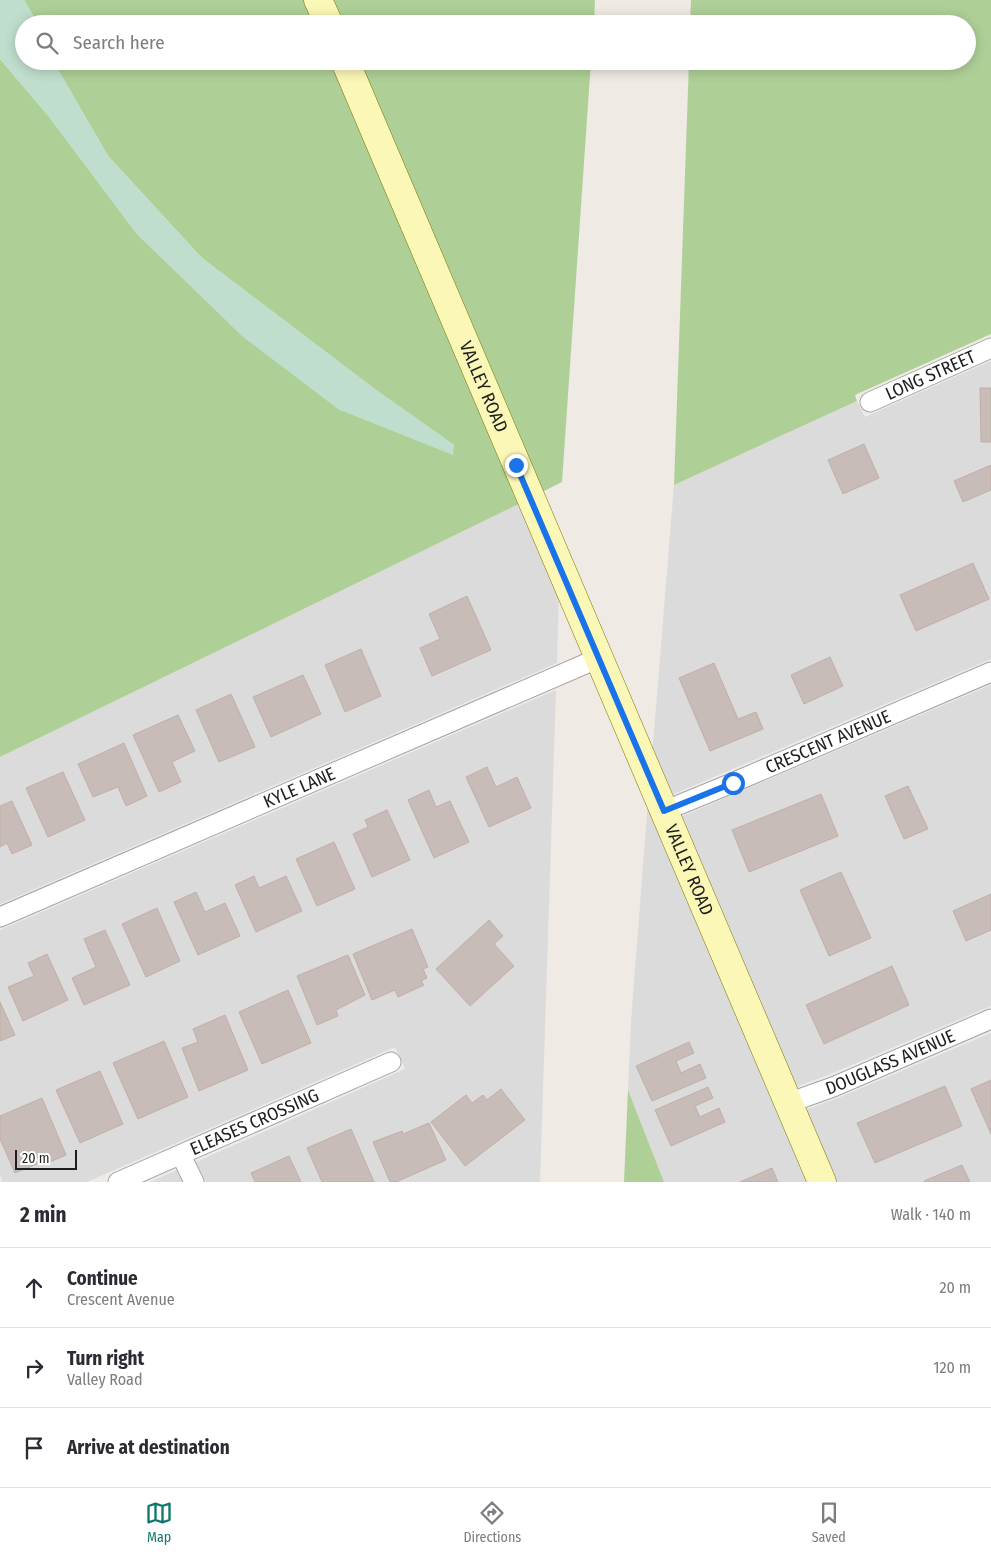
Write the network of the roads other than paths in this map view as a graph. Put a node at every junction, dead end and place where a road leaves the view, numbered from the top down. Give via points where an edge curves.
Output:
1 (318, 0) edge
2 (325, 15) edge
3 (348, 70) edge
4 (991, 348) edge
5 (870, 402) dead end
6 (599, 658) junction
7 (991, 672) edge
8 (664, 811) junction
9 (0, 917) edge
10 (991, 1019) edge
11 (391, 1062) dead end
12 (788, 1103) junction
13 (181, 1155) junction
14 (118, 1182) edge
15 (194, 1182) edge
16 (822, 1182) edge

1 - 2 street
3 - 6 street, VALLEY ROAD
4 - 5 street, LONG STREET
6 - 8 street, VALLEY ROAD
6 - 9 street, KYLE LANE
7 - 8 street, CRESCENT AVENUE
8 - 12 street, VALLEY ROAD
10 - 12 street, DOUGLASS AVENUE
11 - 13 street, ELEASES CROSSING
12 - 16 street, VALLEY ROAD
13 - 14 street, ELEASES CROSSING
13 - 15 street

